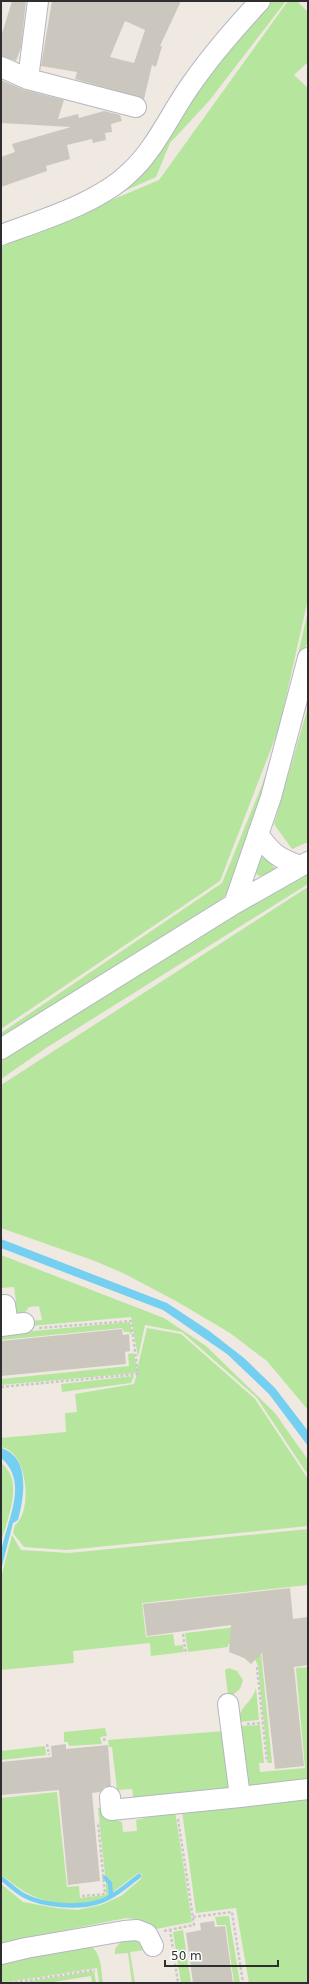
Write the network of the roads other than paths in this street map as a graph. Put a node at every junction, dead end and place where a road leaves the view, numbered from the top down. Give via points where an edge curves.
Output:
1 (38, 1) edge
2 (260, 1) edge
3 (1, 67) edge
4 (28, 78) junction
5 (136, 107) dead end
6 (1, 235) edge
7 (308, 658) edge
8 (258, 834) junction
9 (304, 864) edge
10 (234, 904) junction
11 (1, 1048) edge
12 (6, 1305) dead end
13 (16, 1326) edge
14 (228, 1704) dead end
15 (308, 1788) edge
16 (110, 1797) dead end
17 (240, 1797) junction
18 (158, 1938) road end
19 (1, 1954) edge

1 - 4 street
2 - 6 street via 216,50 142,161 129,174 105,192
3 - 4 street
4 - 5 street
7 - 8 street via 271,797
8 - 9 street via 268,849 283,860
8 - 10 street
9 - 10 street
10 - 11 street
12 - 13 street
14 - 17 street
15 - 17 street
16 - 17 street via 111,1810
18 - 19 street via 137,1930 124,1931

